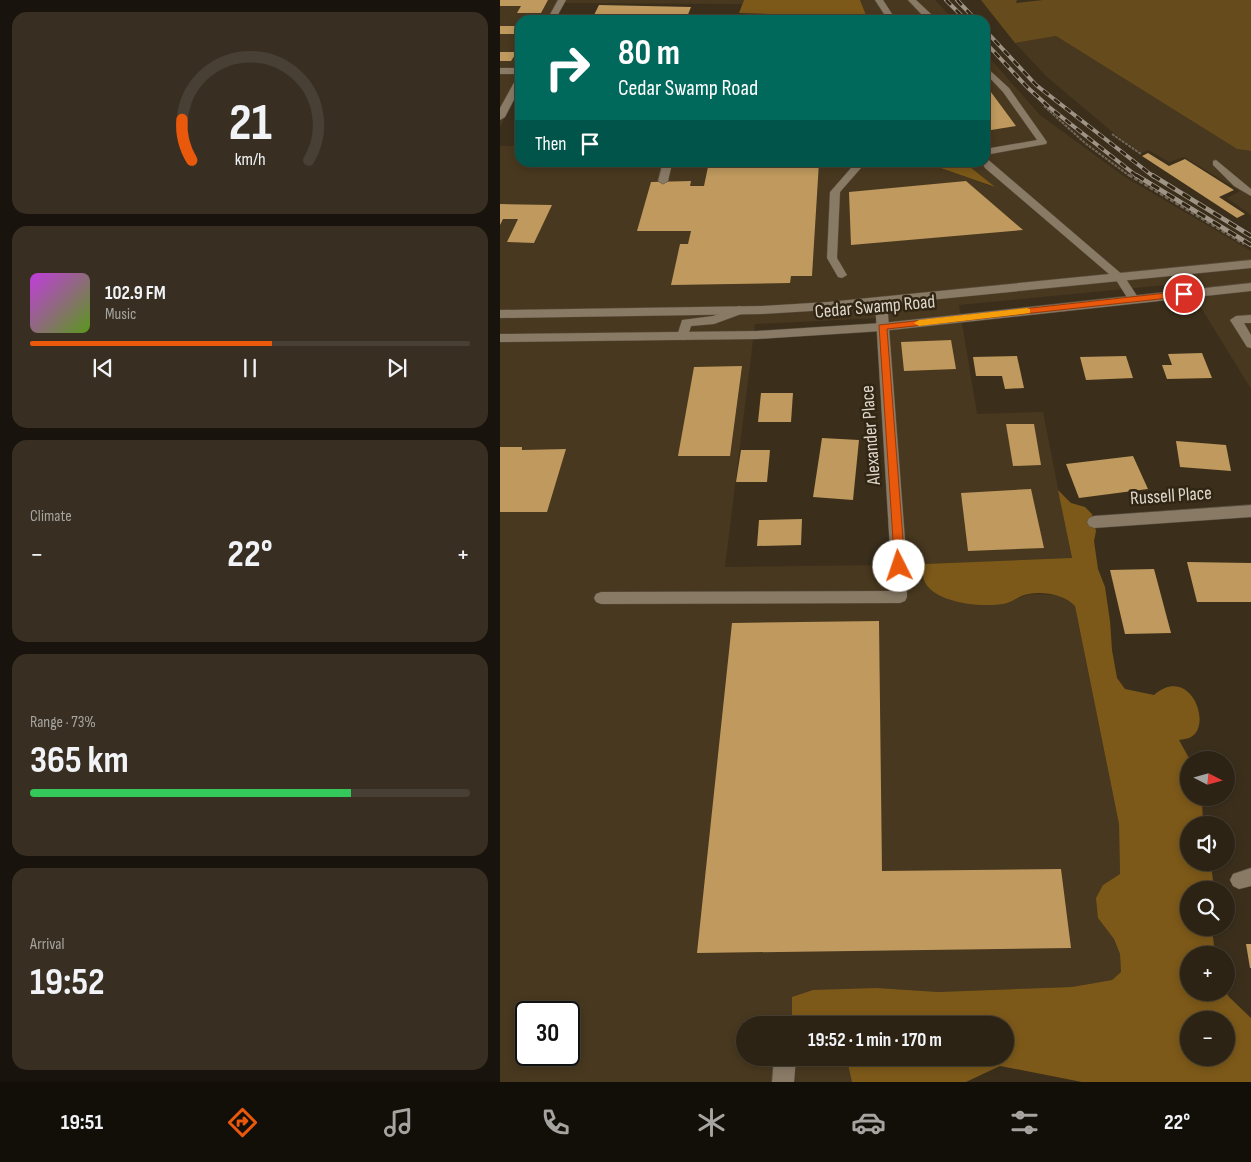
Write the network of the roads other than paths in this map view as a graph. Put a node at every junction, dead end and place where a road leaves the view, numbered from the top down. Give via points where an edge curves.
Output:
1 (562, 0) edge
2 (879, 0) edge
3 (912, 0) edge
4 (554, 15) edge
5 (889, 15) edge
6 (927, 15) edge
7 (500, 71) edge
8 (515, 71) edge
9 (990, 73) edge
10 (515, 88) edge
11 (500, 117) edge
12 (990, 151) edge
13 (1216, 163) dead end
14 (666, 167) edge
15 (856, 167) edge
16 (989, 167) edge
17 (663, 181) dead end
18 (1251, 192) edge
19 (1251, 264) edge
20 (842, 275) dead end
21 (1120, 278) junction
22 (1251, 287) edge
23 (1134, 299) junction
24 (881, 301) junction
25 (740, 310) junction
26 (500, 314) edge
27 (1251, 319) edge
28 (882, 327) junction
29 (683, 336) junction
30 (500, 338) edge
31 (1251, 344) edge
32 (1251, 510) edge
33 (1094, 522) dead end
34 (899, 566) joint
35 (601, 598) dead end
36 (784, 1066) edge
37 (783, 1082) edge

1 - 4 main road
2 - 5 lane
3 - 6 lane
7 - 8 main road
9 - 12 lane via 1043,142
10 - 11 main road
13 - 18 lane via 1237,184
14 - 17 lane
15 - 20 lane via 835,192 832,258
16 - 21 lane
19 - 21 main road, Cedar Swamp Road
21 - 23 lane
21 - 24 main road, Cedar Swamp Road
22 - 23 main road, Cedar Swamp Road
23 - 28 main road, Cedar Swamp Road
24 - 25 main road, Cedar Swamp Road
24 - 28 main road, Alexander Place
25 - 26 main road, Cedar Swamp Road
25 - 29 lane via 714,320 686,323
27 - 31 lane via 1236,320
28 - 29 main road, Cedar Swamp Road
28 - 34 main road, Alexander Place
29 - 30 main road, Cedar Swamp Road
32 - 33 main road, Russell Place
34 - 35 lane via 900,596
36 - 37 main road

